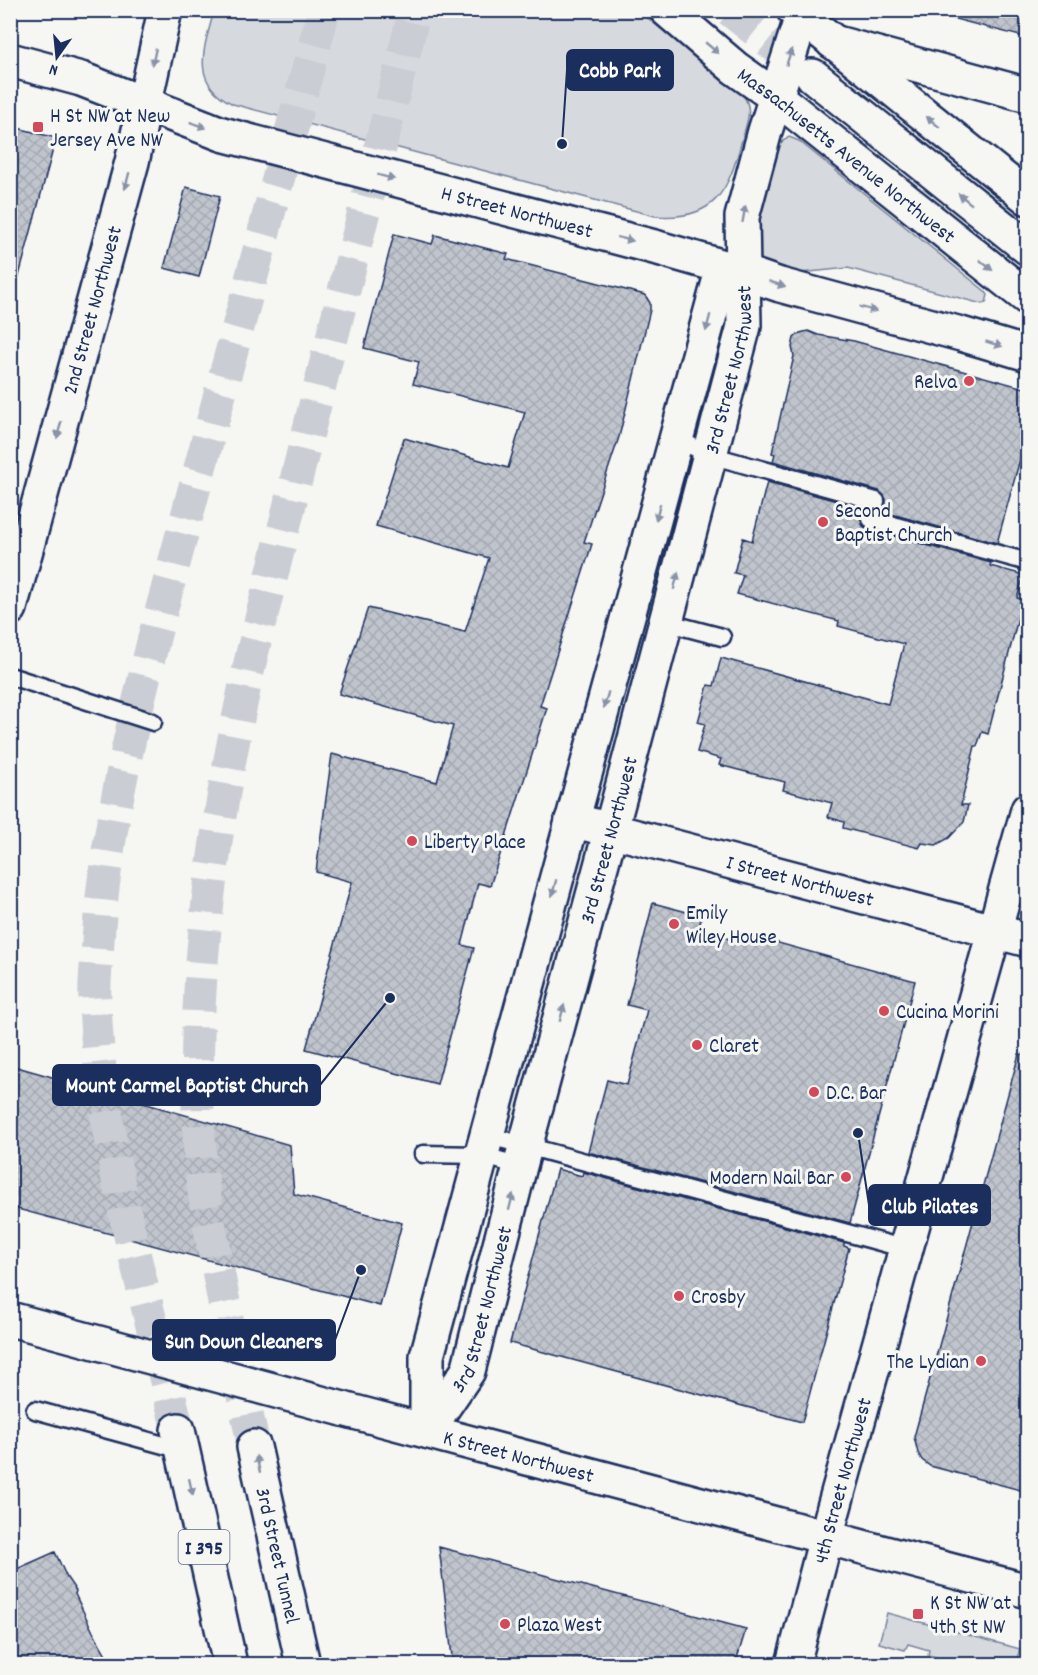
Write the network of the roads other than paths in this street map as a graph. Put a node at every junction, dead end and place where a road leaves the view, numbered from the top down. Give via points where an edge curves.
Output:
1 (165, 10) edge
2 (667, 10) edge
3 (800, 12) edge
4 (833, 42) junction
5 (10, 60) edge
6 (813, 76) tunnel mouth
7 (1028, 95) edge
8 (776, 97) junction
9 (144, 104) junction
10 (1028, 198) edge
11 (1028, 248) edge
12 (732, 269) junction
13 (1028, 298) edge
14 (1028, 354) edge
15 (677, 439) junction
16 (710, 455) junction
17 (1028, 562) edge
18 (10, 609) edge
19 (665, 622) junction
20 (722, 637) dead end
21 (10, 676) edge
22 (153, 722) dead end
23 (1028, 810) edge
24 (572, 820) junction
25 (610, 830) junction
26 (993, 932) junction
27 (1028, 940) edge
28 (484, 1145) junction
29 (423, 1154) dead end
30 (523, 1156) junction
31 (906, 1249) junction
32 (10, 1319) edge
33 (35, 1410) dead end
34 (427, 1431) junction
35 (180, 1440) joint
36 (254, 1447) tunnel mouth
37 (826, 1537) junction
38 (1028, 1591) edge
39 (230, 1665) edge
40 (303, 1665) edge
41 (793, 1665) edge

1 -> 9 main road, 2nd Street Northwest
2 -> 8 main road, Massachusetts Avenue Northwest
3 - 4 main road
8 -> 3 main road, 3rd Street Northwest
4 - 7 main road
10 -> 4 main road
5 - 9 main road, H Street Northwest via 81,80
11 -> 6 main road
12 -> 8 main road, 3rd Street Northwest via 742,217
8 -> 13 main road, Massachusetts Avenue Northwest
9 -> 12 main road, H Street Northwest via 222,134
9 -> 18 main road, 2nd Street Northwest via 129,173
12 -> 14 main road, H Street Northwest
12 -> 15 main road, 3rd Street Northwest
12 - 16 main road, 3rd Street Northwest via 744,326
15 - 16 lane
15 -> 24 main road, 3rd Street Northwest
16 - 17 lane via 876,501 871,519
19 -> 16 main road, 3rd Street Northwest
19 - 20 lane
19 - 25 main road, 3rd Street Northwest
21 - 22 lane
23 - 26 main road, 4th Street Northwest
24 - 25 main road, I Street Northwest
24 -> 28 main road, 3rd Street Northwest
25 - 26 main road, I Street Northwest
30 -> 25 main road, 3rd Street Northwest
26 - 27 main road, I Street Northwest
26 - 31 main road, 4th Street Northwest
28 - 29 lane
28 - 30 lane
28 - 34 main road, 3rd Street Northwest via 427,1356
30 - 31 lane
34 -> 30 main road, 3rd Street Northwest via 468,1371
31 - 37 main road, 4th Street Northwest
32 - 34 main road, K Street Northwest, bridge
33 - 35 lane
34 - 37 main road, K Street Northwest
35 -> 39 main road, I 395
40 -> 36 main road, 3rd Street Tunnel
37 - 38 main road, K Street Northwest
37 - 41 main road, 4th Street Northwest

